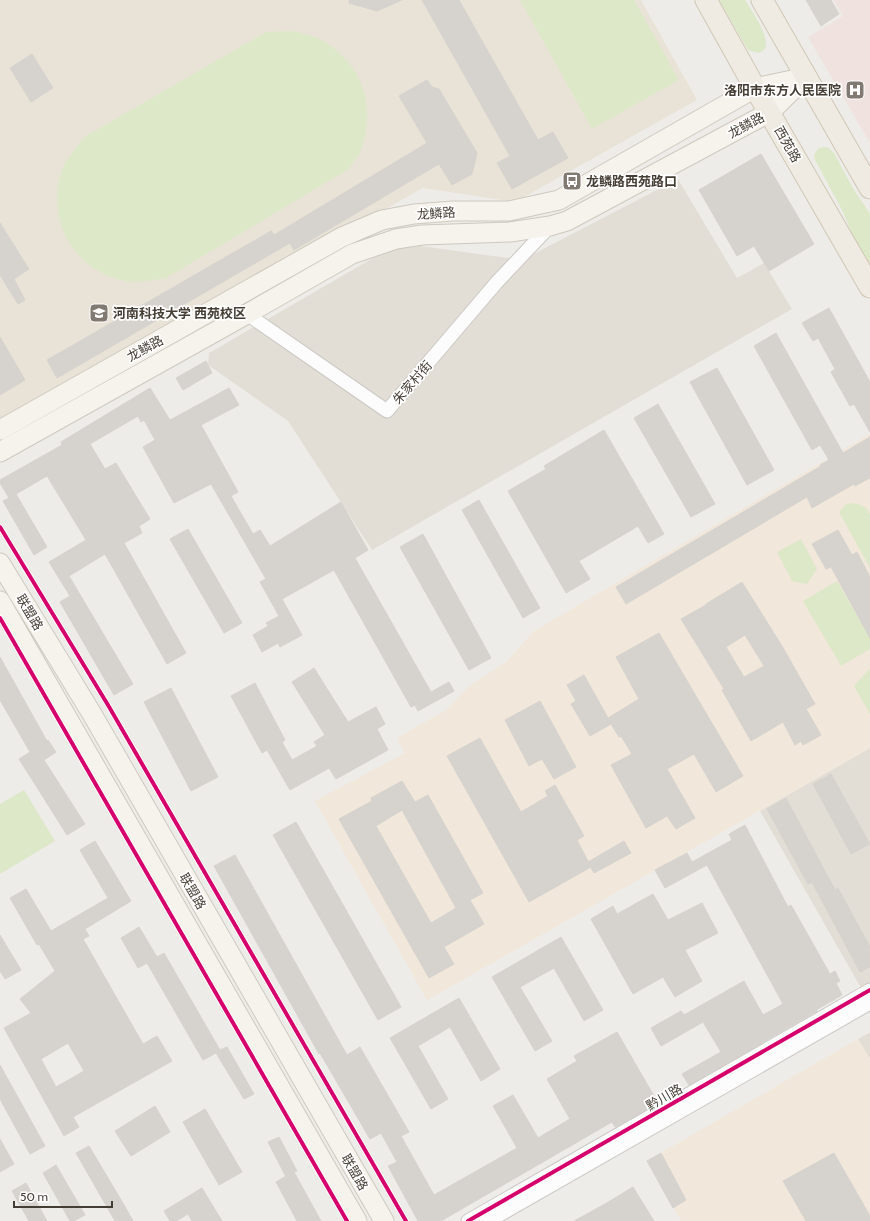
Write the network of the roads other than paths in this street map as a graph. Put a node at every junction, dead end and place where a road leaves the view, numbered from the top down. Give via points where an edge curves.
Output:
1 (706, 0) edge
2 (762, 0) edge
3 (806, 77) junction
4 (755, 88) junction
5 (770, 112) junction
6 (870, 188) edge
7 (550, 226) junction
8 (870, 287) edge
9 (248, 314) junction
10 (0, 430) edge
11 (0, 452) edge
12 (0, 563) edge
13 (0, 601) edge
14 (870, 990) edge
15 (870, 1003) edge
16 (357, 1221) edge
17 (384, 1221) edge
18 (468, 1221) edge
19 (488, 1221) edge

1 - 4 main road, 西苑路
2 - 3 main road
3 - 4 main road, 龙鳞路
3 - 5 main road, 龙鳞路
3 - 6 main road
4 - 5 main road, 西苑路
4 - 10 main road, 龙鳞路 via 559,200 509,211 414,214 382,220 342,237
5 - 7 main road, 龙鳞路 via 567,221
5 - 8 main road, 西苑路
7 - 9 main road, 龙鳞路 via 510,232 422,235 396,239 352,254
7 - 9 street, 朱家村街 via 497,282 387,411
9 - 11 main road, 龙鳞路
12 - 17 main road, 联盟路 via 92,714
13 - 16 main road, 联盟路
14 - 18 street, 黔川路
15 - 19 street, 黔川路

